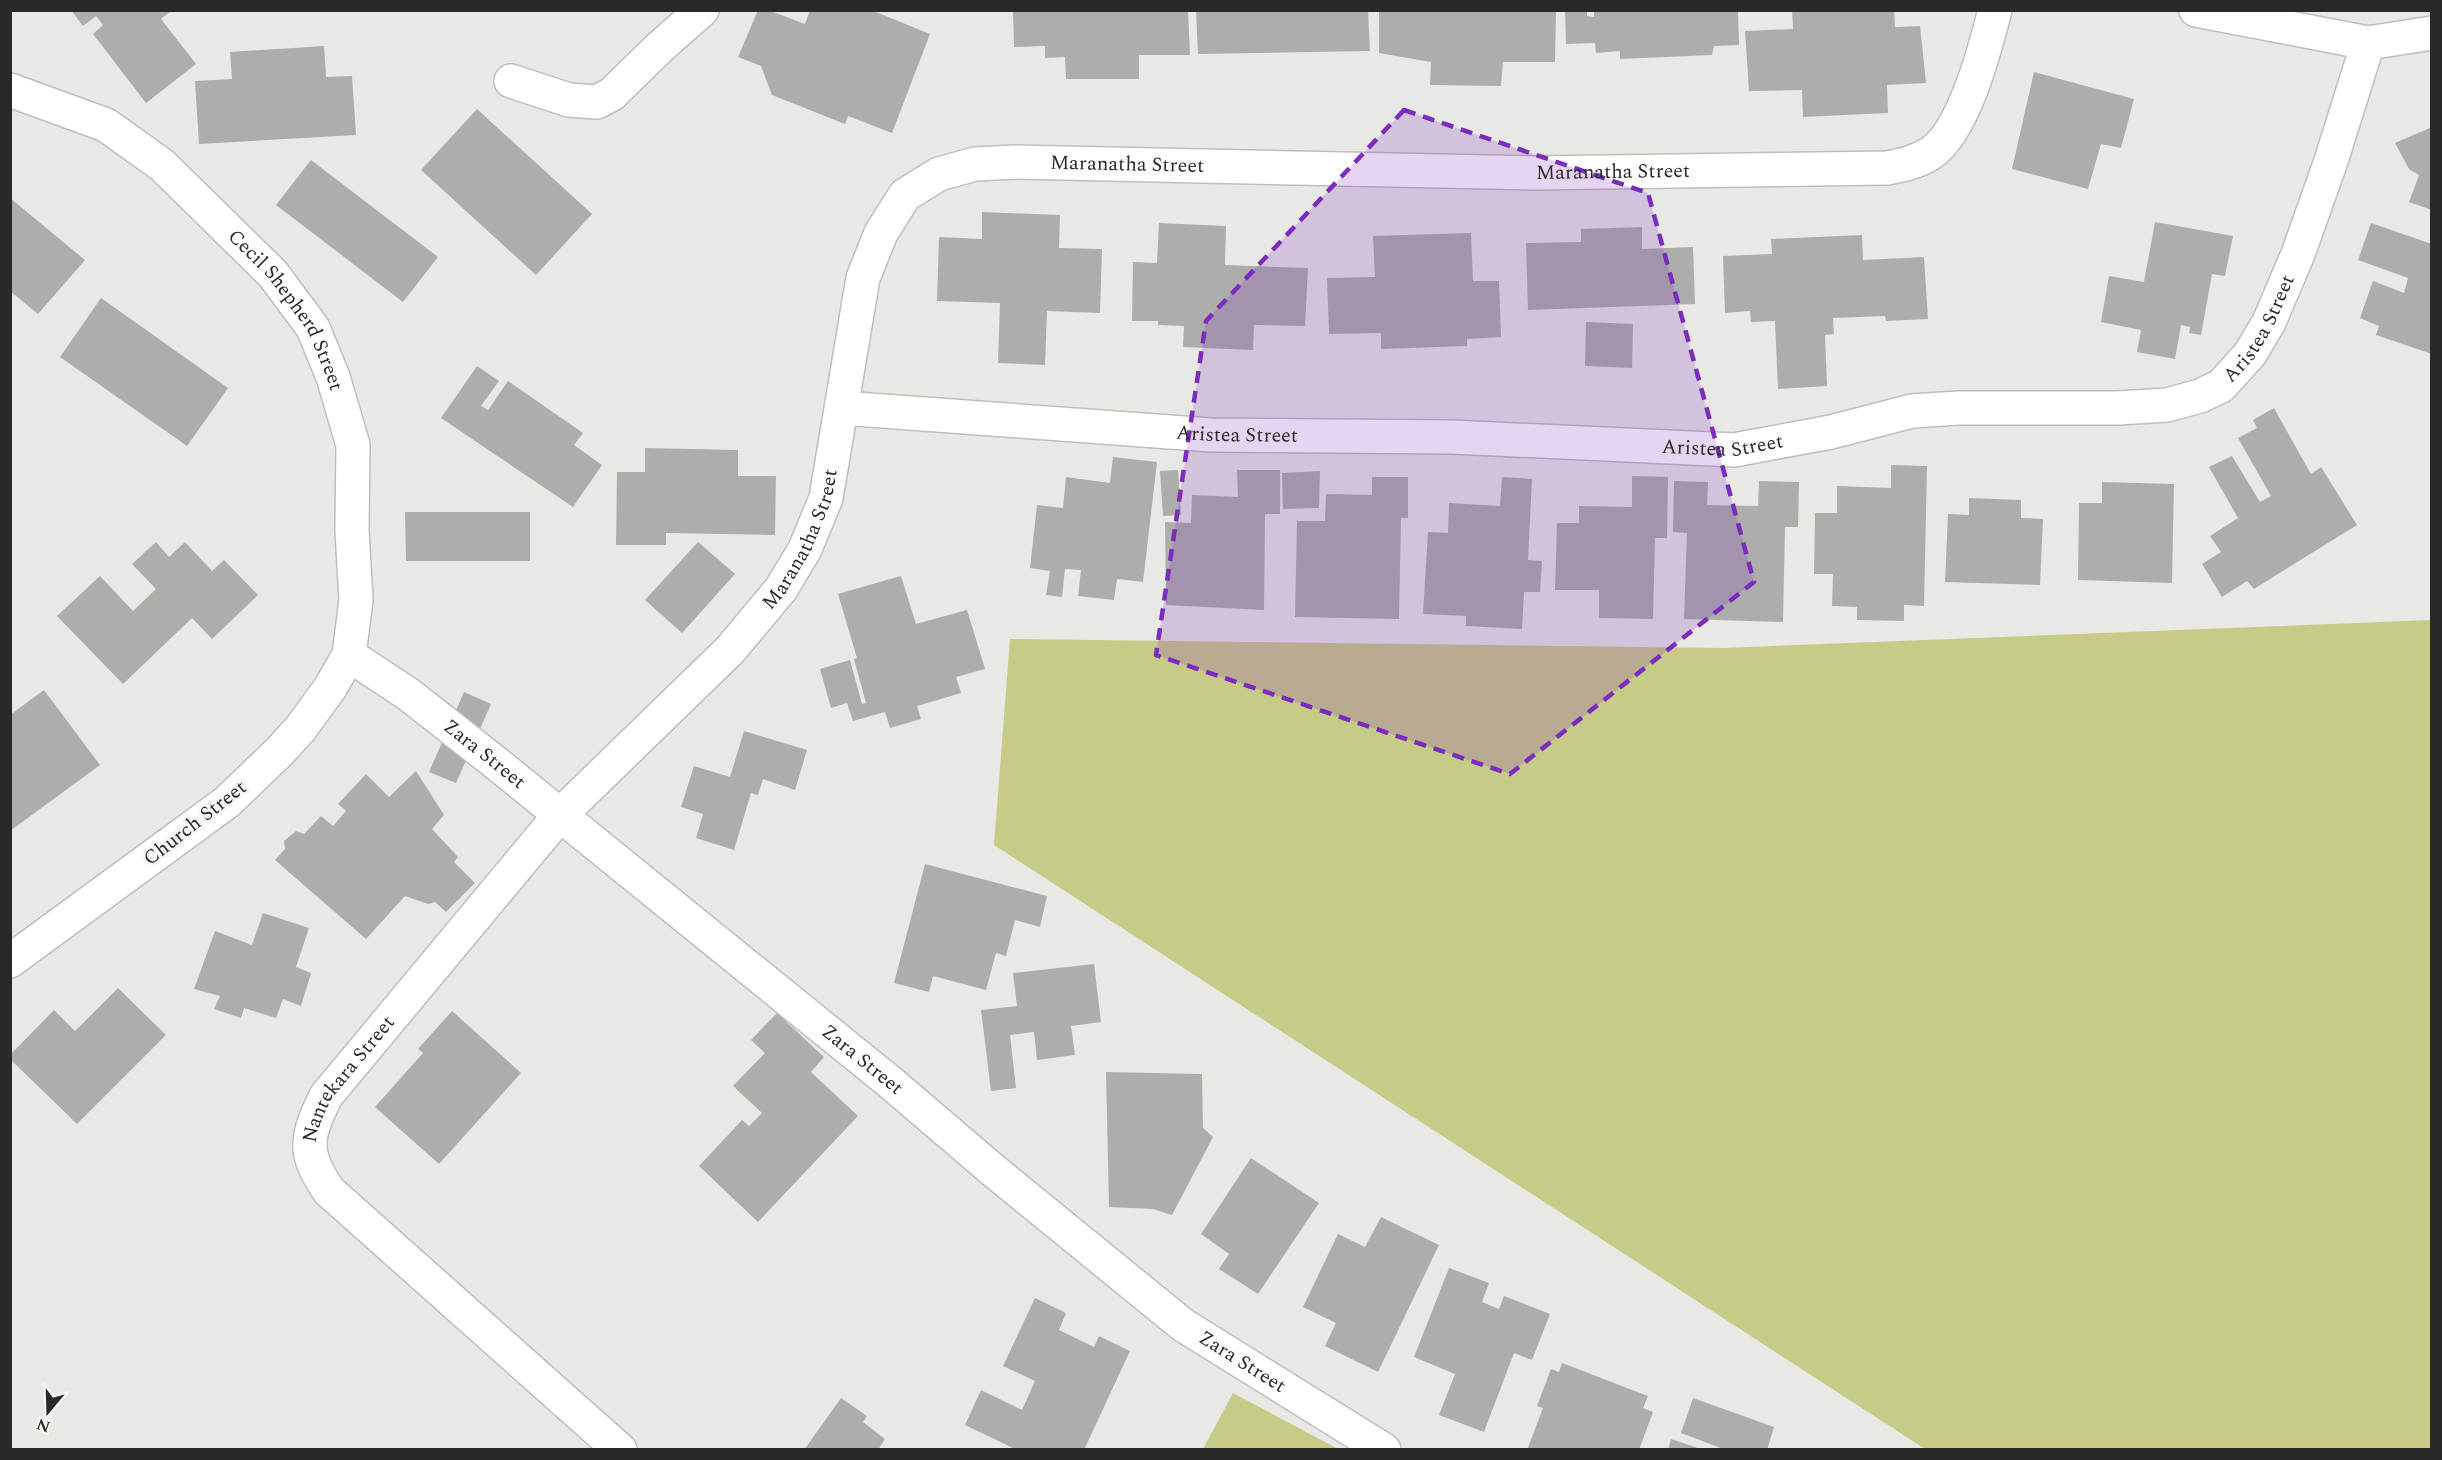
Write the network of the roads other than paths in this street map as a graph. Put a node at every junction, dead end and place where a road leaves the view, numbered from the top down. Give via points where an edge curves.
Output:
1 (702, 10) edge
2 (1995, 10) edge
3 (2196, 10) edge
4 (2432, 33) edge
5 (2368, 43) junction
6 (511, 81) dead end
7 (10, 90) edge
8 (842, 408) junction
9 (350, 655) junction
10 (559, 816) junction
11 (10, 962) edge
12 (620, 1449) edge
13 (1384, 1449) edge

1 - 6 street via 612,94 597,102 569,100
2 - 8 street, Maranatha Street via 1967,98 1948,137 1913,162 1887,168 1535,172 1016,162 975,164 939,174 905,195 880,233 863,278
3 - 5 street
4 - 5 street
5 - 8 street, Aristea Street via 2331,161 2270,322 2250,354 2220,386 2168,405 1912,411 1831,432 1734,450 1452,437 1211,435
7 - 9 street, Cecil Shepherd Street via 106,124 162,165 273,274 313,328 333,377 353,445 352,531 357,600
8 - 10 street, Maranatha Street via 826,498 781,589 729,650
9 - 10 street, Zara Street via 408,694
9 - 11 street, Church Street via 301,728 228,802
10 - 12 street, Nantekara Street via 326,1096 314,1120 309,1143 315,1170 329,1191
10 - 13 street, Zara Street via 882,1075 1183,1325

